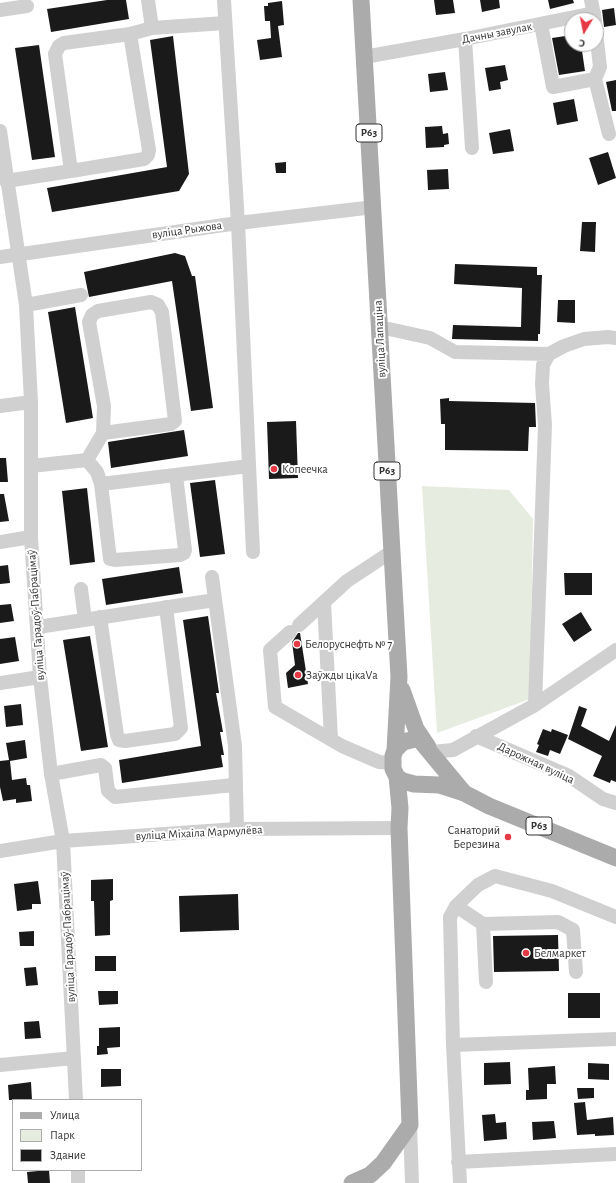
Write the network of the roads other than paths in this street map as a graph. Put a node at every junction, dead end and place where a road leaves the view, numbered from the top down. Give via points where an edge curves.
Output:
1 (148, 0) edge
2 (224, 0) edge
3 (361, 0) edge
4 (27, 6) dead end
5 (0, 10) edge
6 (593, 11) edge
7 (225, 24) junction
8 (541, 24) junction
9 (152, 28) junction
10 (130, 34) junction
11 (465, 40) junction
12 (598, 52) edge
13 (364, 57) junction
14 (595, 79) junction
15 (0, 131) edge
16 (609, 134) dead end
17 (472, 148) dead end
18 (71, 171) junction
19 (6, 181) junction
20 (374, 207) junction
21 (238, 223) junction
22 (17, 255) junction
23 (0, 257) edge
24 (81, 295) dead end
25 (26, 305) junction
26 (380, 327) junction
27 (616, 338) edge
28 (549, 354) junction
29 (31, 402) junction
30 (0, 406) edge
31 (103, 433) junction
32 (87, 460) junction
33 (31, 466) junction
34 (249, 466) junction
35 (176, 475) junction
36 (101, 484) junction
37 (31, 537) junction
38 (0, 542) edge
39 (254, 552) dead end
40 (391, 552) junction
41 (212, 577) dead end
42 (81, 589) dead end
43 (215, 600) junction
44 (324, 602) junction
45 (166, 607) junction
46 (100, 617) junction
47 (85, 620) junction
48 (38, 627) junction
49 (616, 650) edge
50 (40, 677) junction
51 (399, 677) junction
52 (0, 683) edge
53 (535, 704) junction
54 (476, 736) junction
55 (331, 739) junction
56 (431, 752) junction
57 (395, 764) junction
58 (51, 774) junction
59 (420, 784) junction
60 (234, 785) junction
61 (464, 793) junction
62 (616, 803) edge
63 (400, 808) junction
64 (399, 828) junction
65 (237, 829) junction
66 (63, 841) junction
67 (0, 851) edge
68 (616, 858) edge
69 (456, 906) junction
70 (616, 917) edge
71 (483, 924) junction
72 (576, 972) dead end
73 (486, 982) dead end
74 (616, 1039) edge
75 (453, 1045) junction
76 (74, 1058) junction
77 (0, 1065) edge
78 (76, 1099) edge
79 (410, 1126) junction
80 (616, 1154) edge
81 (458, 1162) junction
82 (78, 1171) edge
83 (78, 1183) edge
84 (352, 1183) edge
85 (412, 1183) edge
86 (460, 1183) edge

1 - 9 street
2 - 7 street
3 - 13 main road, вуліца Лапаціна / Р63
4 - 5 street
6 - 8 street, Дачны завулак
7 - 9 street
7 - 21 street
8 - 11 street, Дачны завулак
8 - 14 street via 553,87
9 - 10 street
10 - 18 street via 64,43 56,48
10 - 18 street via 148,155 144,159
11 - 13 street, Дачны завулак
11 - 17 street
12 - 14 street via 600,67
13 - 20 main road, вуліца Лапаціна / Р63
14 - 16 street
15 - 19 street, вуліца Гарадоў-Пабрацімаў
18 - 19 street
19 - 22 street, вуліца Гарадоў-Пабрацімаў
20 - 21 street, вуліца Рыжова
20 - 26 main road, вуліца Лапаціна / Р63
21 - 22 street, вуліца Рыжова
21 - 34 street
22 - 23 street, вуліца Рыжова
22 - 25 street, вуліца Гарадоў-Пабрацімаў
24 - 25 street
25 - 29 street, вуліца Гарадоў-Пабрацімаў
26 - 28 street via 430,338 454,352
26 - 40 main road, вуліца Лапаціна / Р63
27 - 28 street via 584,339
28 - 53 street via 543,365 542,384 545,425
29 - 30 street
29 - 33 street, вуліца Гарадоў-Пабрацімаў
31 - 31 street via 171,424 175,421 162,312 158,305 151,302 98,311 92,315 89,322 104,406
31 - 32 street
32 - 33 street
32 - 36 street via 97,472
33 - 37 street, вуліца Гарадоў-Пабрацімаў
34 - 35 street
34 - 39 street
35 - 36 street
35 - 36 street via 185,550 180,555 110,559
37 - 38 street
37 - 48 street, вуліца Гарадоў-Пабрацімаў
40 - 44 street via 347,581
40 - 51 main road, вуліца Лапаціна / Р63
41 - 43 street
42 - 47 street
43 - 45 street
43 - 60 street via 235,746
44 - 55 street
44 - 55 street via 270,650 275,707
45 - 46 street
45 - 46 street via 182,728 176,734 125,742 119,740
46 - 47 street
47 - 48 street
48 - 50 street, вуліца Гарадоў-Пабрацімаў
49 - 53 street
50 - 52 street
50 - 58 street, вуліца Гарадоў-Пабрацімаў
51 - 56 main road, вуліца Лапаціна / Р63 via 406,705 416,729
51 - 57 main road, вуліца Лапаціна / Р63
53 - 54 street
54 - 56 street via 453,750
54 - 62 street, Дарожная вуліца via 569,776 603,799
55 - 57 street via 378,762
56 - 57 main road, вуліца Лапаціна / Р63 via 424,742 415,739 403,742
56 - 59 main road, вуліца Лапаціна / Р63 via 436,769 430,778
56 - 61 main road, вуліца Лапаціна / Р63
57 - 59 main road, вуліца Лапаціна / Р63 via 408,784
57 - 63 main road
58 - 60 street via 101,765 105,768 108,791 115,797
58 - 66 street, вуліца Гарадоў-Пабрацімаў
59 - 61 main road, вуліца Лапаціна / Р63 via 439,785
59 - 63 main road via 412,790
60 - 65 street
61 - 68 main road, вуліца Лапаціна / Р63 via 488,806
63 - 64 main road
64 - 65 street, вуліца Міхаіла Мармулёва
64 - 79 main road
65 - 66 street, вуліца Міхаіла Мармулёва
66 - 67 street, вуліца Міхаіла Мармулёва
66 - 76 street, вуліца Гарадоў-Пабрацімаў
69 - 70 street via 478,885 495,876 552,891
69 - 71 street
69 - 75 street via 450,917
71 - 72 street via 558,922 573,930
71 - 73 street
74 - 75 street
75 - 81 street
76 - 77 street
76 - 78 street, вуліца Гарадоў-Пабрацімаў
79 - 84 main road via 383,1163 370,1175
79 - 85 street
80 - 81 street
81 - 86 street
82 - 83 street

